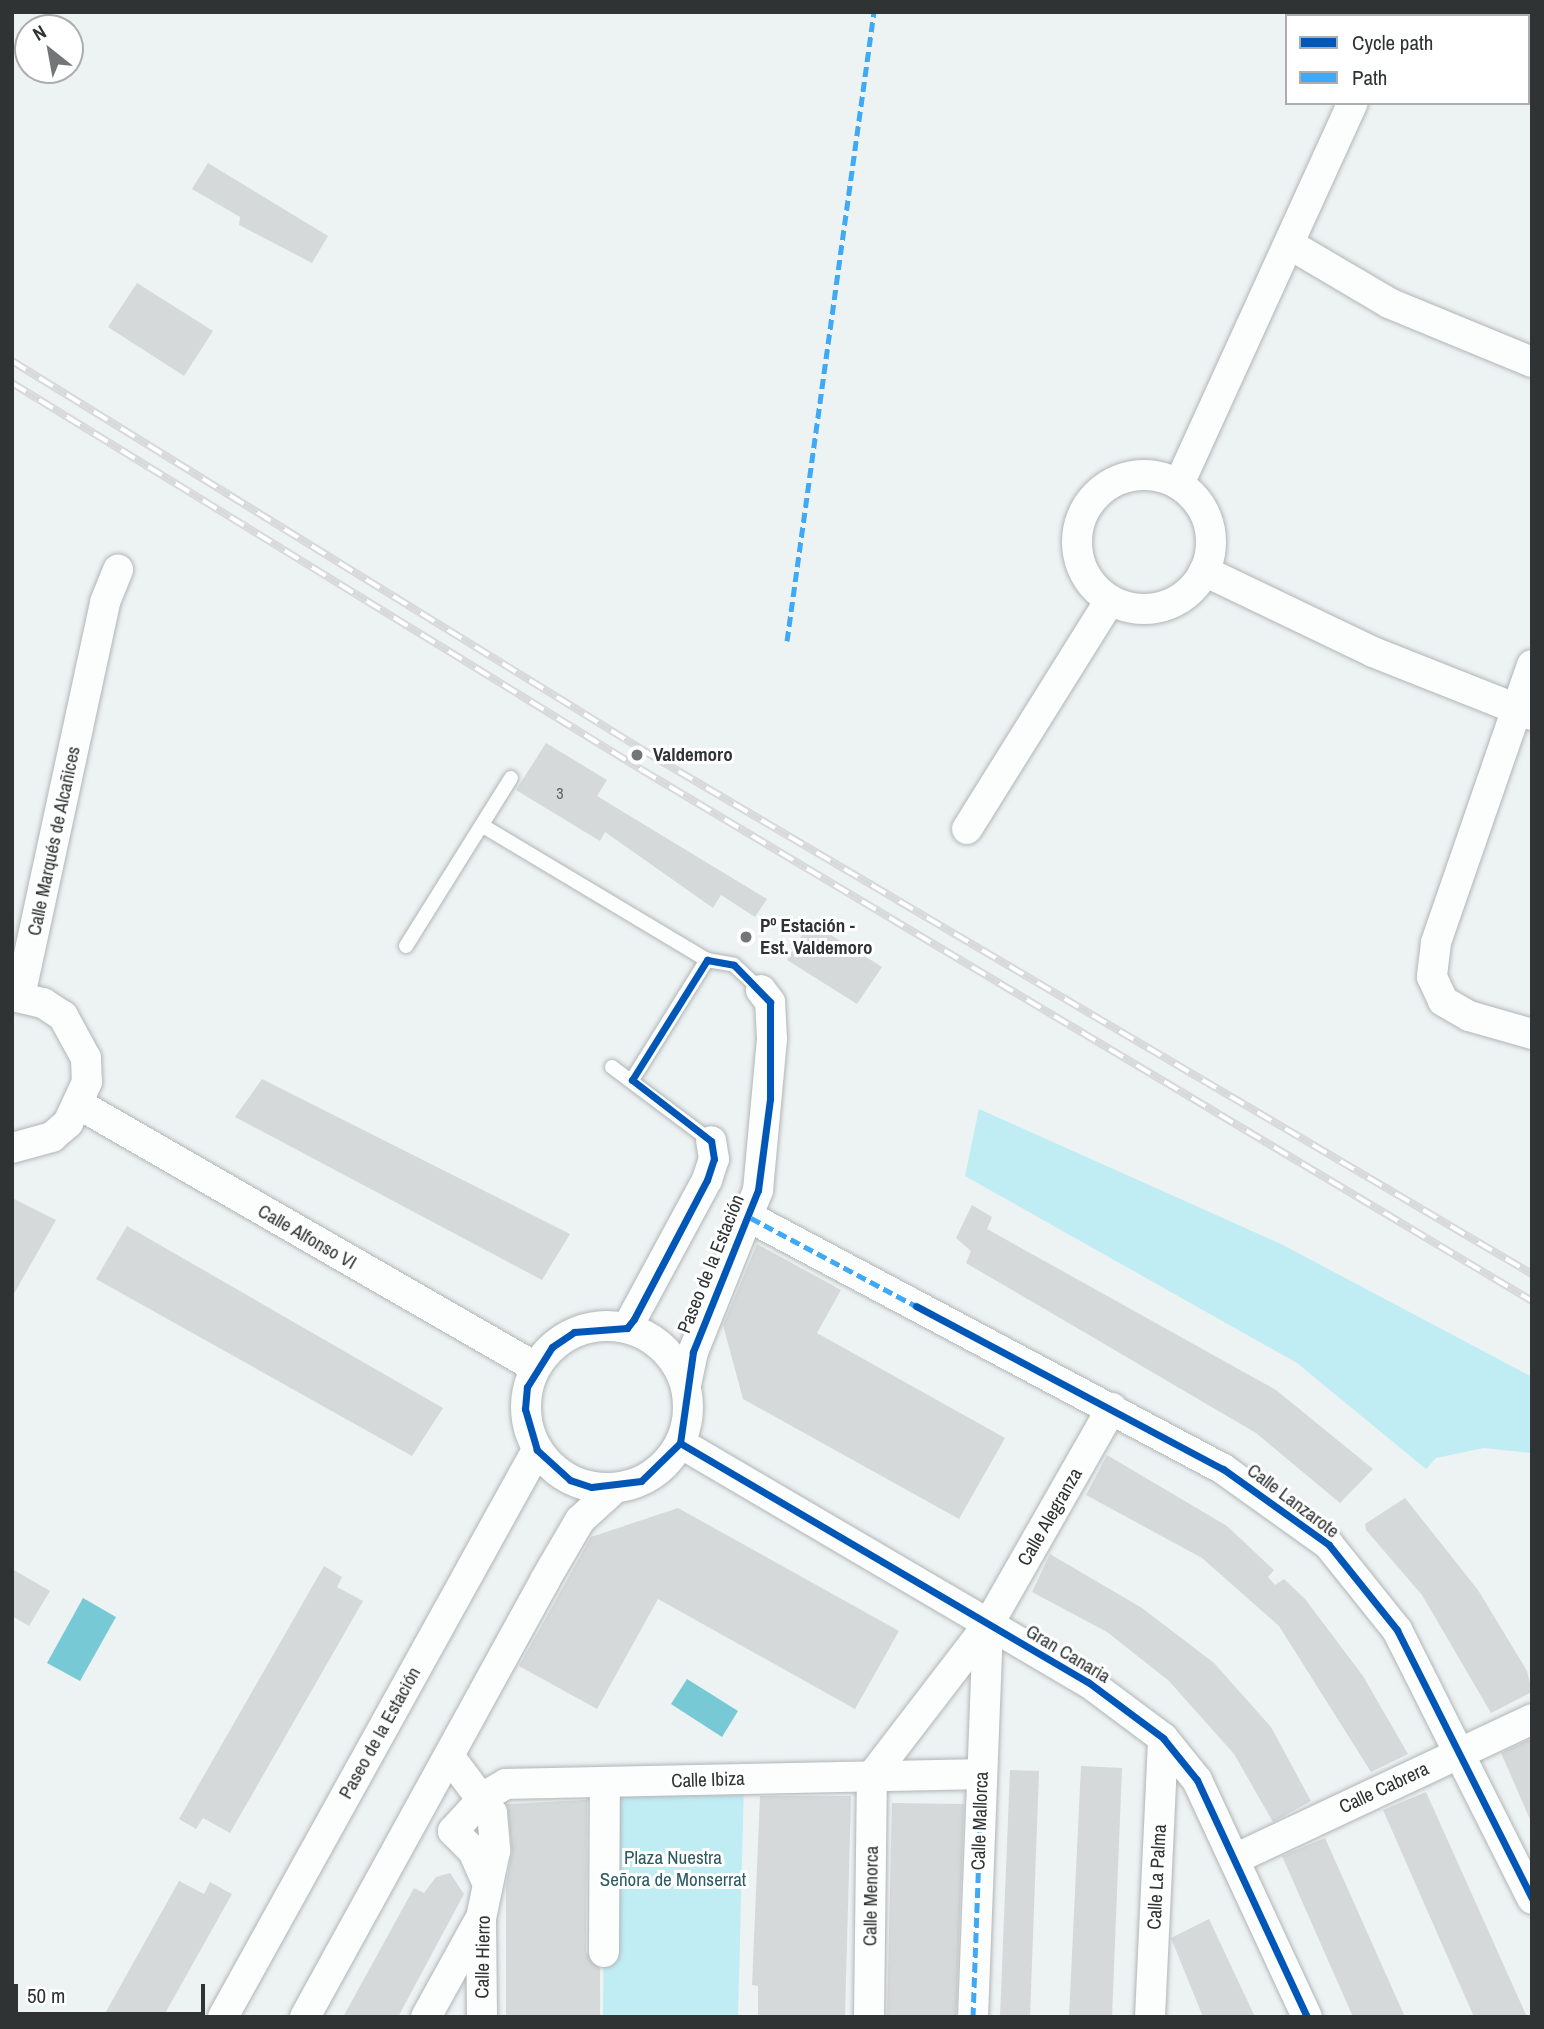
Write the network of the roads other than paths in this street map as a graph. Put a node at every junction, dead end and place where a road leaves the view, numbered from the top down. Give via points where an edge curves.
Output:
1 (1352, 105) edge
2 (1289, 244) junction
3 (1532, 362) edge
4 (1179, 484) junction
5 (118, 570) dead end
6 (1204, 570) junction
7 (1110, 600) junction
8 (1532, 664) edge
9 (1524, 712) edge
10 (511, 778) dead end
11 (483, 826) junction
12 (967, 829) dead end
13 (406, 946) dead end
14 (707, 960) junction
15 (761, 990) joint
16 (16, 996) edge
17 (1532, 1034) edge
18 (612, 1067) dead end
19 (632, 1080) junction
20 (80, 1105) junction
21 (711, 1141) joint
22 (12, 1148) edge
23 (751, 1218) junction
24 (627, 1328) junction
25 (536, 1367) junction
26 (686, 1385) junction
27 (1112, 1408) junction
28 (680, 1443) junction
29 (537, 1450) junction
30 (614, 1489) junction
31 (988, 1625) junction
32 (1532, 1719) edge
33 (1163, 1738) junction
34 (1461, 1751) junction
35 (449, 1756) junction
36 (982, 1773) junction
37 (872, 1776) junction
38 (604, 1783) junction
39 (485, 1796) junction
40 (453, 1831) junction
41 (405, 1837) junction
42 (1237, 1857) junction
43 (488, 1884) junction
44 (1532, 1899) edge
45 (481, 1918) junction
46 (604, 1952) dead end
47 (223, 2017) edge
48 (305, 2017) edge
49 (426, 2017) edge
50 (482, 2017) edge
51 (869, 2017) edge
52 (973, 2017) edge
53 (1150, 2017) edge
54 (1307, 2017) edge

1 - 2 street
2 - 3 street via 1389,303
2 - 4 street
4 - 6 street via 1207,519 1211,540
4 - 7 street via 1138,475 1116,480 1084,510 1077,554 1084,575
5 - 16 street, Calle Marqués de Alcañices
6 - 7 street via 1183,597 1162,607 1140,610
6 - 9 street via 1373,652
7 - 12 street
8 - 9 street
9 - 17 street via 1436,943 1432,977 1443,1001 1469,1016
10 - 11 lane
11 - 13 lane
11 - 14 lane
14 - 15 lane via 734,965
14 - 19 lane
15 - 23 street, Paseo de la Estación via 772,1014 771,1099
16 - 20 street via 43,1003 78,1035 86,1058
18 - 19 lane
19 - 21 lane
20 - 22 street via 52,1136
20 - 25 street, Calle Alfonso VI
21 - 24 street, Paseo de la Estación via 714,1159 707,1180
23 - 26 street, Paseo de la Estación via 693,1352
23 - 27 street, Calle Lanzarote
24 - 25 street via 574,1332
24 - 26 street via 664,1348
25 - 29 street via 525,1409
26 - 28 street via 687,1424
27 - 31 street, Calle Alegranza
27 - 34 street, Calle Lanzarote via 1223,1469 1329,1545 1397,1630
28 - 30 street via 664,1465
28 - 31 street, Gran Canaria
29 - 30 street via 570,1480
29 - 47 street, Paseo de la Estación
30 - 35 street via 580,1520
31 - 33 street, Gran Canaria via 1088,1682
31 - 36 street, Calle Mallorca
31 - 37 street, Calle Alegranza
32 - 34 street, Calle Cabrera
33 - 42 street, Gran Canaria via 1197,1780
33 - 53 street, Calle La Palma
34 - 42 street, Calle Cabrera
34 - 44 street, Calle Lanzarote
35 - 39 street
35 - 41 street
36 - 37 street, Calle Ibiza
36 - 52 street, Calle Mallorca
37 - 38 street, Calle Ibiza
37 - 51 street, Calle Menorca
38 - 39 street, Calle Ibiza via 506,1784
38 - 46 street
39 - 40 street, Calle Ibiza
39 - 43 street, Calle Hierro via 495,1851
40 - 41 street
40 - 43 street via 473,1851
41 - 48 street
42 - 54 street, Gran Canaria
43 - 45 street, Calle Hierro
45 - 49 street
45 - 50 street, Calle Hierro

